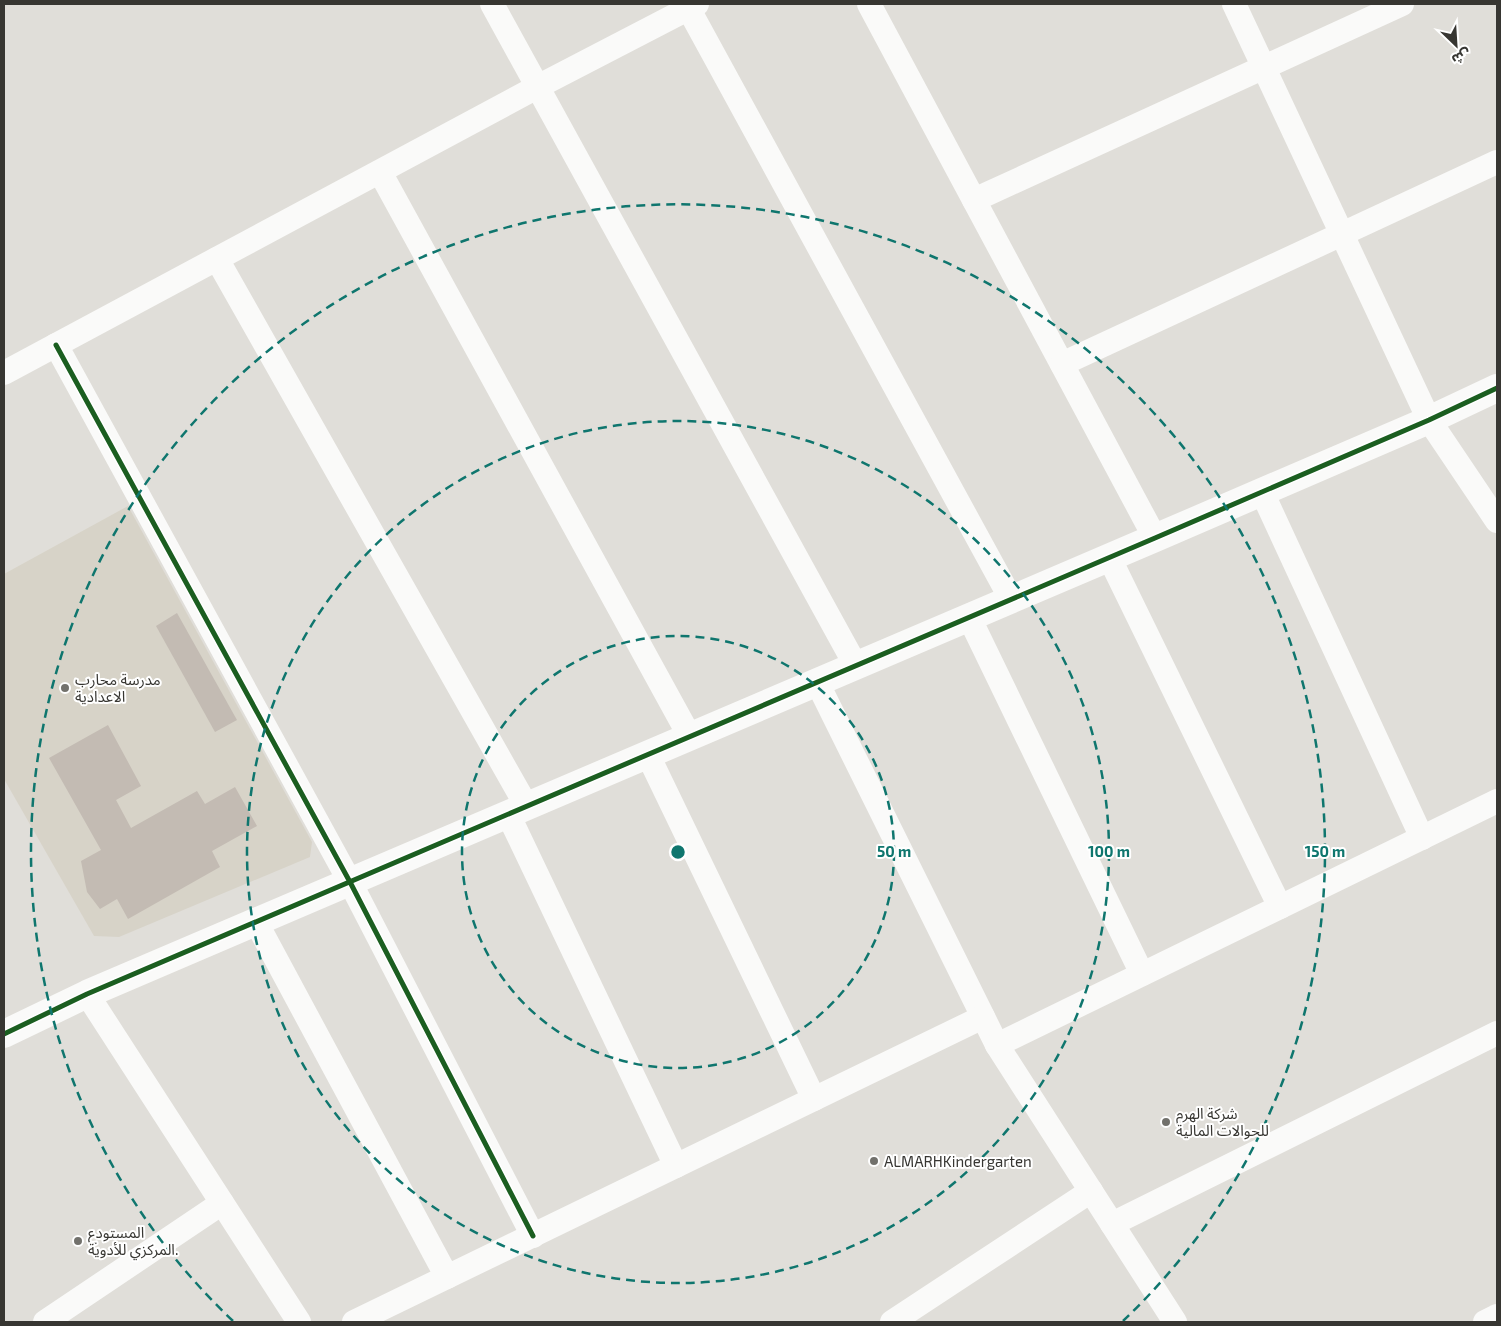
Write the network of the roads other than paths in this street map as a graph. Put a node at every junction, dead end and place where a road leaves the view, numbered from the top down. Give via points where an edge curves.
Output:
1 (492, 4) edge
2 (1234, 4) edge
3 (1402, 4) edge
4 (691, 5) edge
5 (873, 5) edge
6 (1264, 68) junction
7 (539, 86) junction
8 (1497, 162) edge
9 (380, 172) junction
10 (974, 200) junction
11 (1342, 233) junction
12 (217, 259) junction
13 (56, 345) junction
14 (1062, 364) junction
15 (4, 373) edge
16 (1497, 388) edge
17 (1429, 420) junction
18 (1262, 492) junction
19 (1497, 521) edge
20 (1155, 538) junction
21 (1110, 557) junction
22 (1011, 599) junction
23 (968, 617) junction
24 (856, 666) junction
25 (817, 682) junction
26 (690, 737) junction
27 (648, 755) junction
28 (1497, 801) edge
29 (517, 810) junction
30 (1422, 838) junction
31 (350, 882) junction
32 (1280, 907) junction
33 (256, 922) junction
34 (1142, 974) junction
35 (87, 994) junction
36 (983, 1017) junction
37 (1497, 1033) edge
38 (4, 1034) edge
39 (997, 1045) junction
40 (814, 1100) junction
41 (676, 1166) junction
42 (1091, 1190) junction
43 (222, 1203) junction
44 (1112, 1224) junction
45 (533, 1236) junction
46 (447, 1277) junction
47 (1497, 1316) edge
48 (45, 1322) edge
49 (299, 1322) edge
50 (354, 1322) edge
51 (892, 1322) edge
52 (1175, 1322) edge
53 (1486, 1322) edge

1 - 7 street
2 - 6 street
3 - 6 street
4 - 7 street
4 - 22 street
5 - 10 street
6 - 10 street
6 - 11 street
7 - 9 street
7 - 24 street
8 - 11 street
9 - 12 street
9 - 26 street
10 - 14 street
11 - 14 street
11 - 17 street
12 - 13 street
12 - 29 street
13 - 15 street
13 - 31 street
14 - 20 street
16 - 17 street
17 - 18 street
17 - 19 street
18 - 20 street
18 - 30 street
20 - 21 street
21 - 22 street
21 - 32 street
22 - 23 street
23 - 24 street
23 - 34 street
24 - 25 street
25 - 26 street
25 - 36 street
26 - 27 street
27 - 29 street
27 - 40 street
28 - 30 street
29 - 31 street
29 - 41 street
30 - 32 street
31 - 33 street
31 - 45 street
32 - 34 street
33 - 35 street
33 - 46 street
34 - 39 street
35 - 38 street
35 - 43 street
36 - 39 street
36 - 40 street
37 - 44 street
39 - 42 street
40 - 41 street
41 - 45 street
42 - 44 street
42 - 51 street
43 - 48 street
43 - 49 street
44 - 52 street
45 - 46 street
46 - 50 street
47 - 53 street

